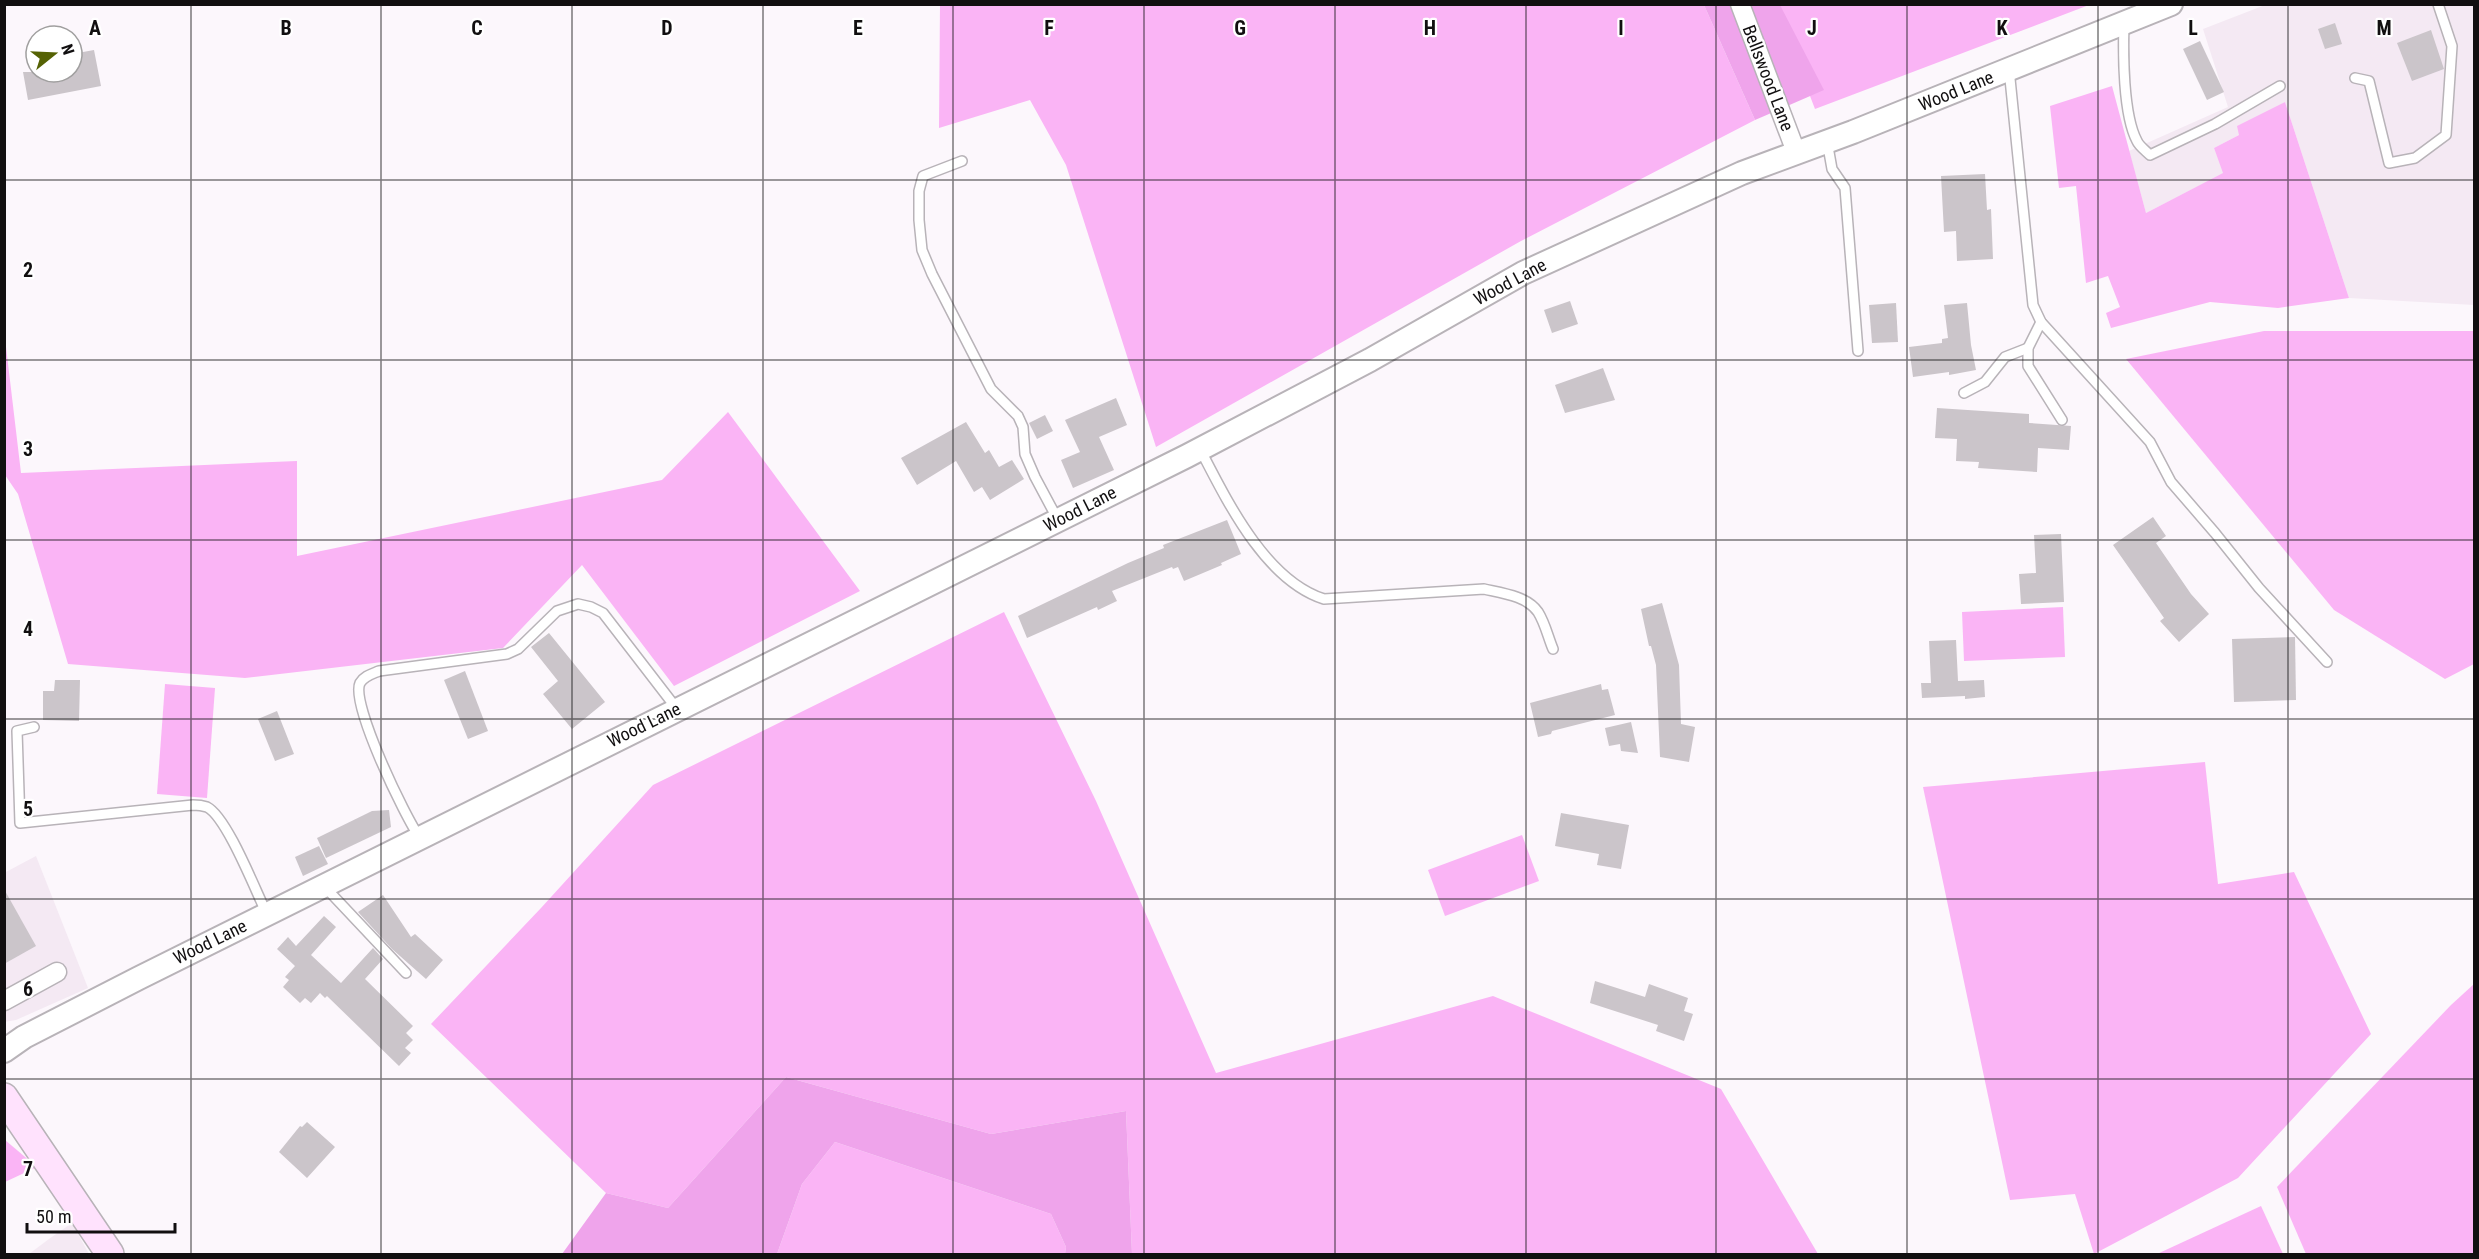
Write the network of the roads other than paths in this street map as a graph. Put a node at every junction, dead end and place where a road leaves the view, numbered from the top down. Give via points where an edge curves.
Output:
1 (1740, 4) edge
2 (2171, 4) edge
3 (2438, 4) edge
4 (2124, 24) junction
5 (2009, 69) junction
6 (2355, 78) dead end
7 (2280, 86) dead end
8 (1827, 141) junction
9 (1797, 152) junction
10 (962, 161) dead end
11 (2041, 322) junction
12 (2028, 348) junction
13 (1858, 351) dead end
14 (1964, 393) dead end
15 (2062, 420) dead end
16 (1200, 449) junction
17 (1058, 520) junction
18 (1553, 649) dead end
19 (2326, 662) dead end
20 (677, 709) junction
21 (34, 727) dead end
22 (420, 838) junction
23 (324, 886) junction
24 (267, 914) junction
25 (57, 972) dead end
26 (406, 973) dead end
27 (4, 1002) edge
28 (4, 1051) edge
29 (4, 1097) edge
30 (110, 1254) edge

1 - 9 street, Bellswood Lane
2 - 4 street, Wood Lane
3 - 6 lane via 2452,46 2446,135 2415,158 2390,163 2369,81
4 - 5 street, Wood Lane
4 - 7 lane via 2130,123 2137,143 2150,155 2215,124
5 - 8 street, Wood Lane
5 - 11 lane via 2033,305
8 - 9 street, Wood Lane
8 - 13 lane via 1832,169 1845,188
9 - 16 street, Wood Lane via 1683,199 1523,273 1370,360
10 - 17 lane via 923,176 919,190 922,250 991,389 1018,416 1025,454
11 - 12 lane
11 - 19 lane via 2150,442 2171,482
12 - 14 lane via 2005,357 1985,382
12 - 15 lane via 2028,366
16 - 17 street, Wood Lane
16 - 18 lane via 1224,496 1259,548 1307,593 1323,599 1484,589 1518,598 1537,611
17 - 20 street, Wood Lane
20 - 22 street, Wood Lane
20 - 22 lane via 603,613 578,604 557,611 518,649 507,654 366,676 358,693 362,711 398,800
21 - 24 lane via 17,732 20,823 194,804 207,807 227,831
22 - 23 street, Wood Lane
23 - 24 street, Wood Lane
23 - 26 lane
24 - 28 street, Wood Lane via 24,1037
25 - 27 street
29 - 30 main road

